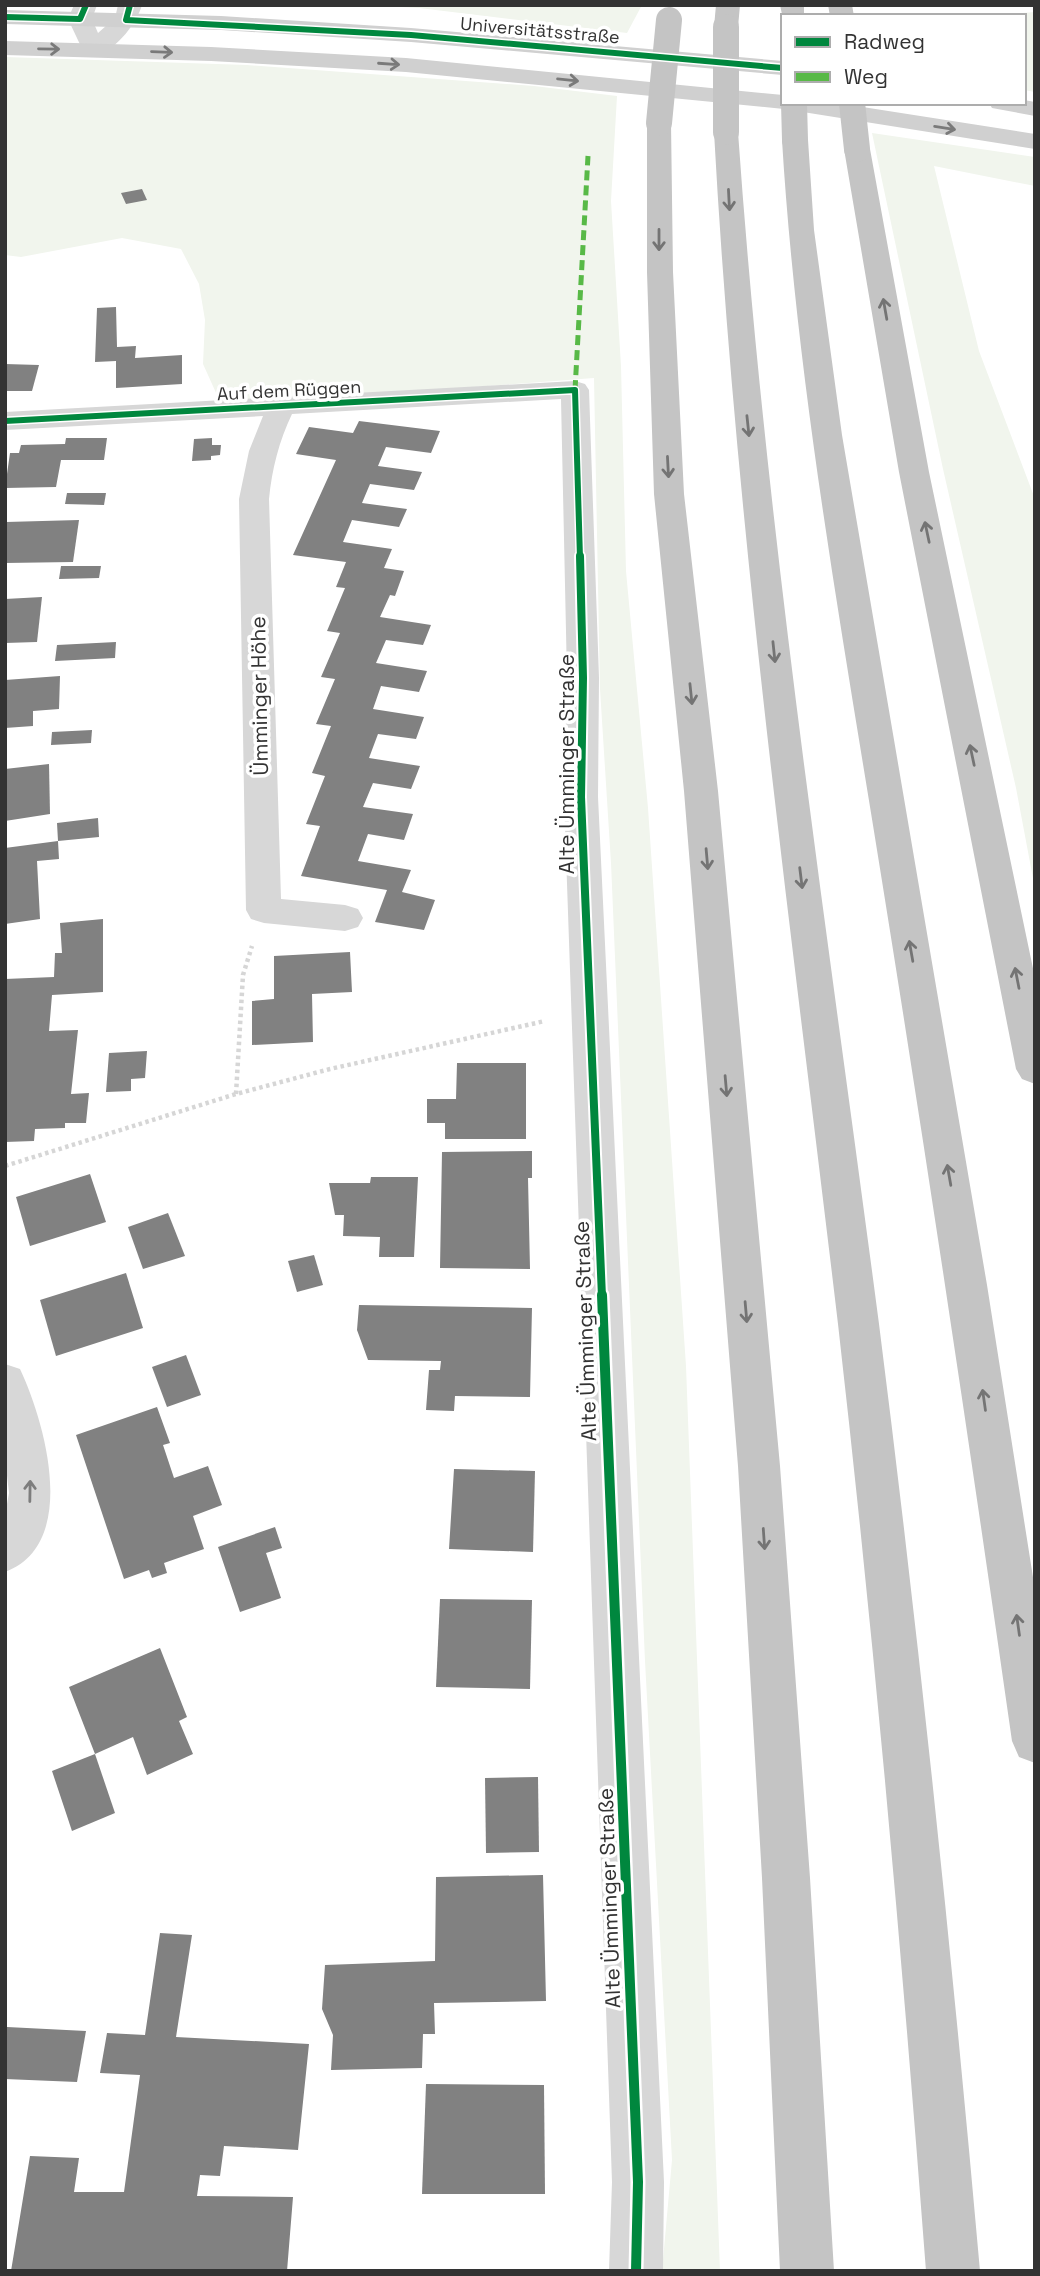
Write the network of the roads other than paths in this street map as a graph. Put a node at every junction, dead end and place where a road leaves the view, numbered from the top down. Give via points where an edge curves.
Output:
1 (83, 12) edge
2 (128, 13) edge
3 (670, 13) edge
4 (727, 16) edge
5 (5, 17) edge
6 (5, 48) edge
7 (93, 50) junction
8 (781, 68) edge
9 (781, 102) edge
10 (791, 105) edge
11 (804, 105) edge
12 (852, 105) edge
13 (1012, 105) edge
14 (1035, 109) edge
15 (1035, 142) edge
16 (575, 390) joint
17 (282, 406) junction
18 (5, 421) edge
19 (345, 918) dead end
20 (1035, 1069) edge
21 (5, 1382) edge
22 (5, 1552) edge
23 (1035, 1741) edge
24 (636, 2271) edge
25 (807, 2271) edge
26 (953, 2271) edge

1 - 2 main road, Universitätsstraße
1 - 5 main road, Universitätsstraße
1 - 7 street
2 - 7 street
2 - 8 main road, Universitätsstraße
3 -> 25 highway, bridge via 659,123 670,494 701,791 758,1452
4 -> 26 highway, bridge via 726,132 733,279 787,765 860,1339 929,1972
6 -> 7 main road
7 -> 9 main road via 406,65
23 -> 10 highway, bridge via 967,1285 828,435
11 -> 15 main road
20 -> 12 highway, bridge via 914,471
13 - 14 main road
16 - 17 street, Auf dem Rüggen
16 - 24 street, Alte Ümminger Straße via 583,678 581,797 638,2182
17 - 18 street, Auf dem Rüggen
17 - 19 street, Ümminger Höhe via 260,457 254,499 264,910
22 -> 21 street via 22,1527 30,1483 28,1460

